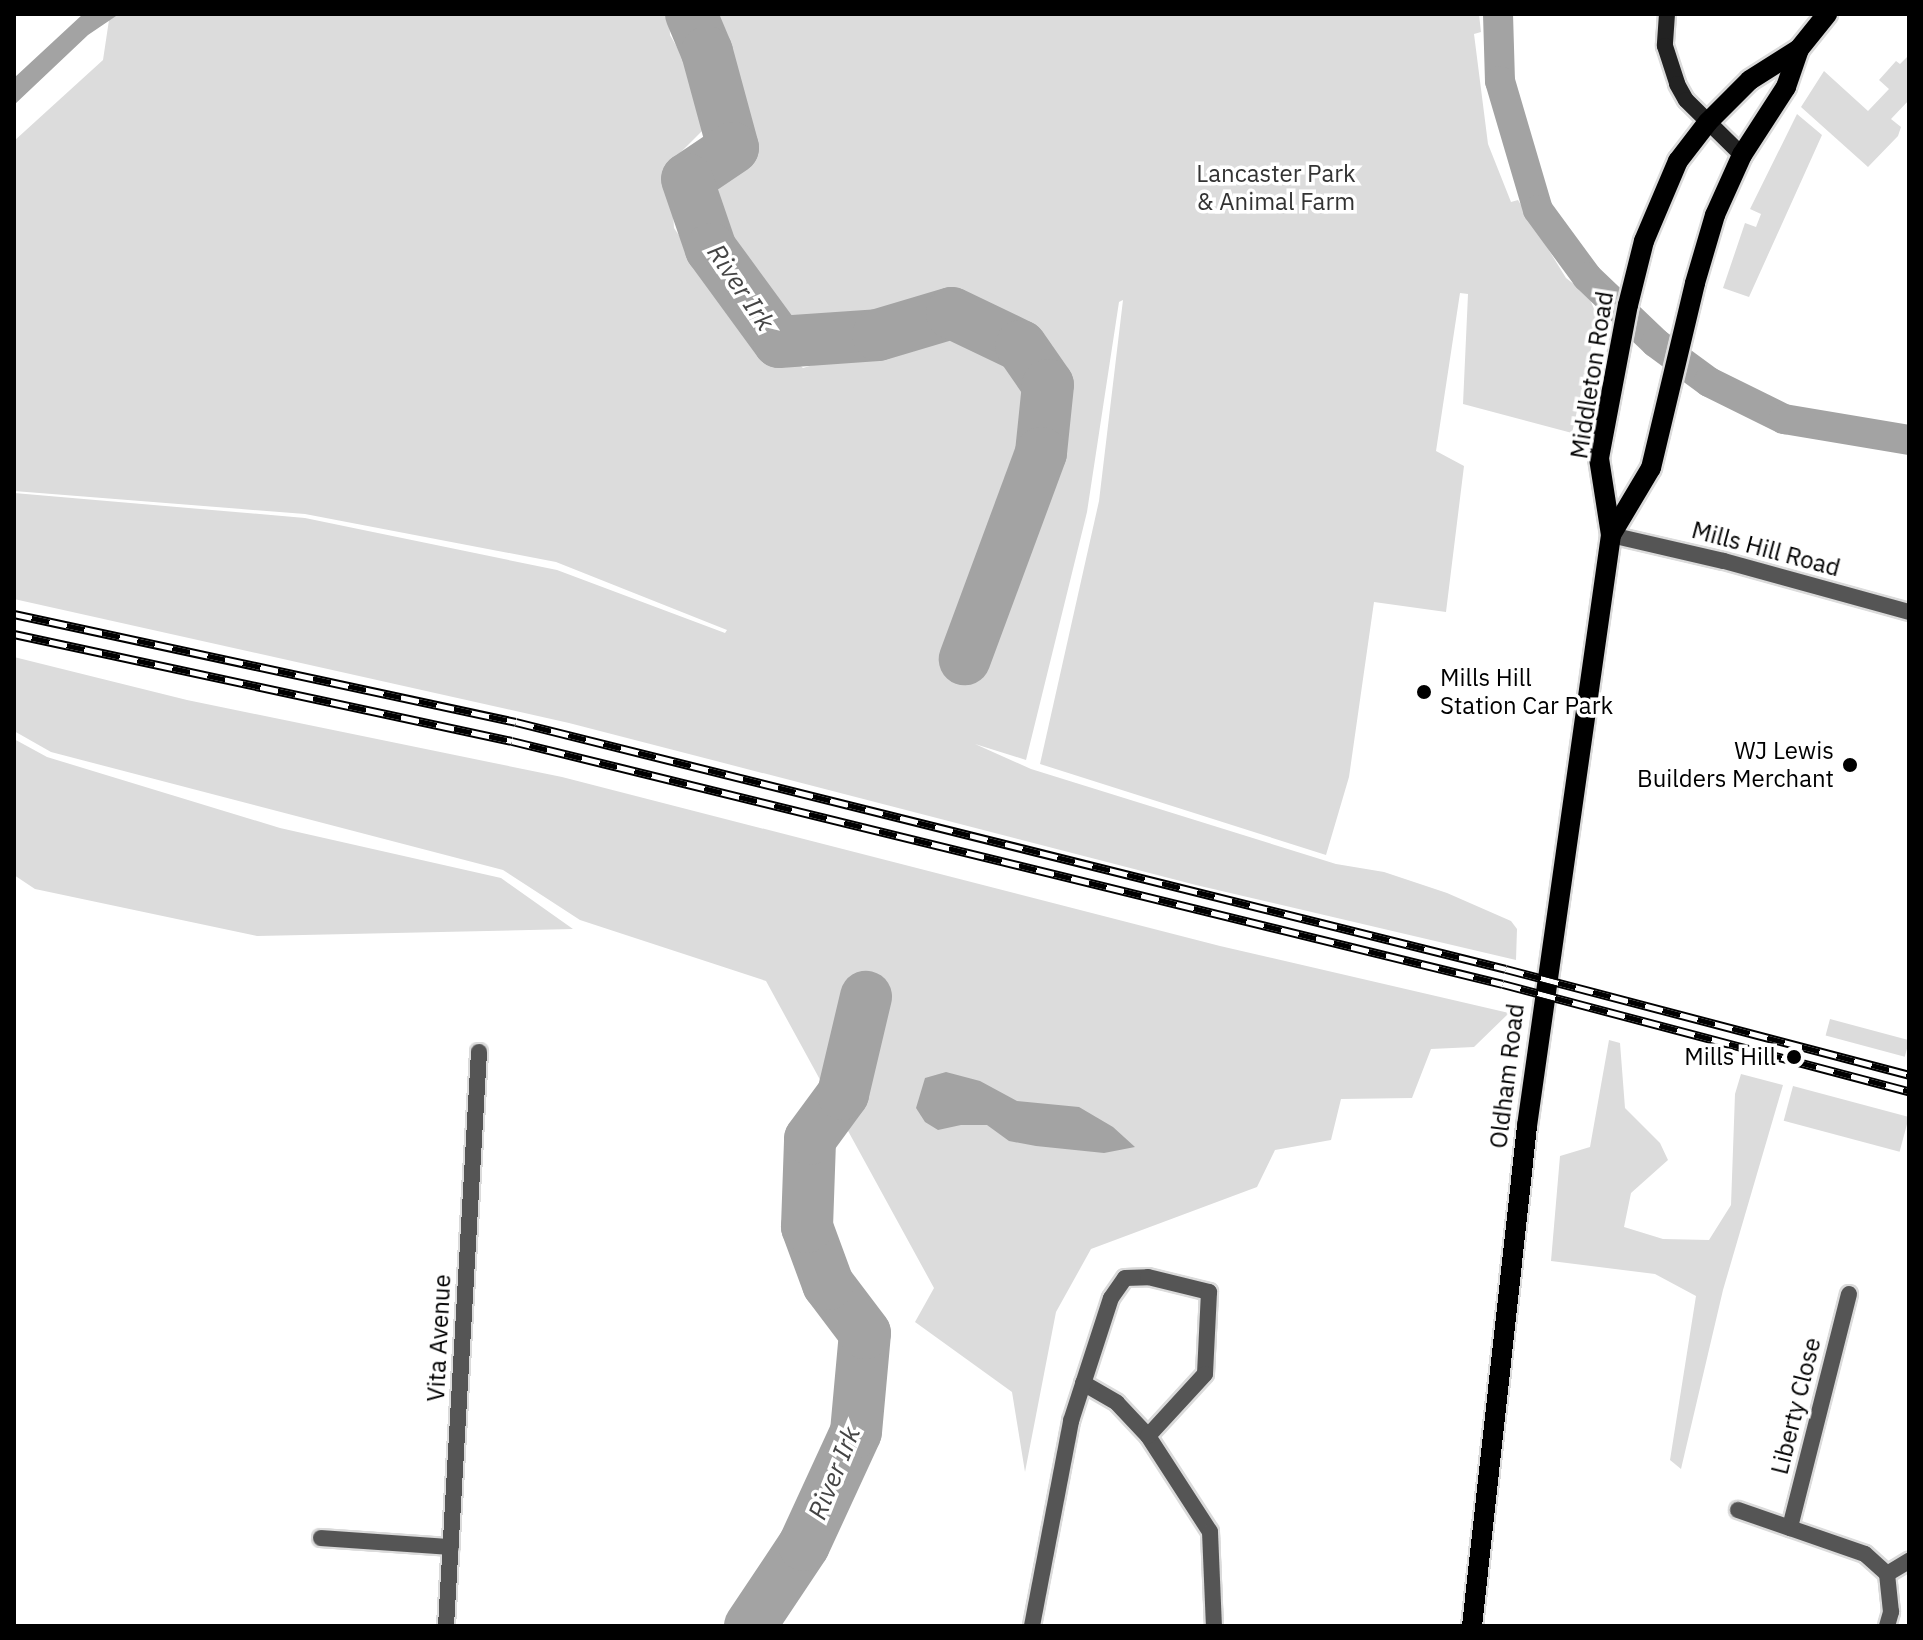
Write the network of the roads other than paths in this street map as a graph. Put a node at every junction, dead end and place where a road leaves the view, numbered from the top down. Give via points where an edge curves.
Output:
1 (1667, 14) edge
2 (1827, 14) edge
3 (1799, 49) junction
4 (1708, 122) junction
5 (1742, 155) junction
6 (1611, 535) junction
7 (1909, 612) edge
8 (479, 1052) dead end
9 (1849, 1294) dead end
10 (1083, 1383) junction
11 (1148, 1436) junction
12 (1738, 1510) dead end
13 (1790, 1528) junction
14 (321, 1538) dead end
15 (451, 1547) junction
16 (1909, 1561) edge
17 (1887, 1574) junction
18 (446, 1626) edge
19 (1032, 1626) edge
20 (1214, 1626) edge
21 (1472, 1626) edge
22 (1887, 1626) edge

1 - 4 main road via 1665,46 1672,73 1686,100
2 - 3 main road, Middleton Road
3 - 4 main road, Middleton Road via 1759,72
3 - 5 main road, Middleton Road via 1786,87
4 - 5 main road
4 - 6 main road, Middleton Road via 1678,161 1644,241 1599,458
5 - 6 main road, Middleton Road via 1715,215 1695,283 1651,468
6 - 7 street, Mills Hill Road
6 - 21 main road, Oldham Road via 1527,1126
8 - 15 street, Vita Avenue
9 - 13 street, Liberty Close
10 - 11 street via 1117,1403
10 - 11 street via 1111,1298 1125,1278 1148,1277 1209,1292 1205,1374
10 - 19 street
11 - 20 street via 1210,1532
12 - 13 street
13 - 17 street via 1865,1554
14 - 15 street
15 - 18 street, Vita Avenue
16 - 17 street
17 - 22 street

